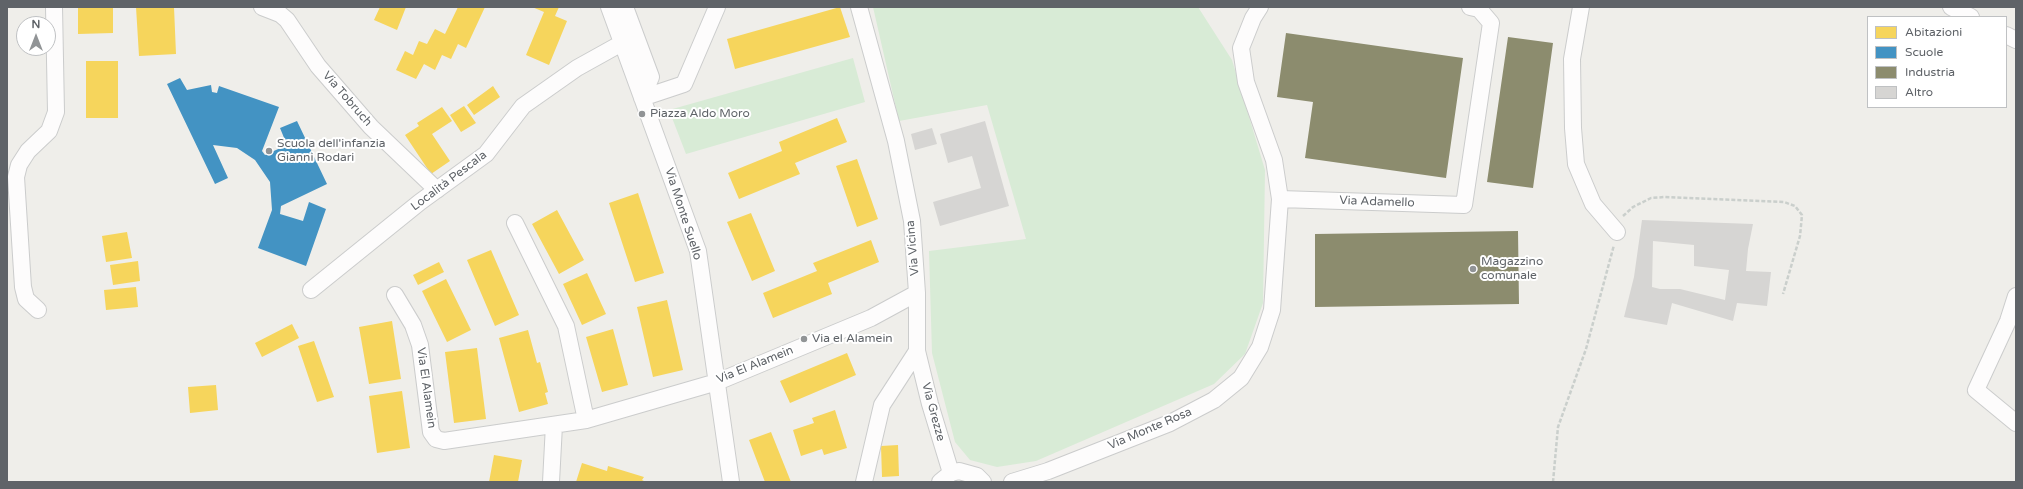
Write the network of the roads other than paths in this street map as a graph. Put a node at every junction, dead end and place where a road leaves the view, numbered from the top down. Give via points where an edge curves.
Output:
1 (54, 7) edge
2 (262, 7) edge
3 (609, 7) edge
4 (625, 7) edge
5 (717, 7) edge
6 (859, 7) edge
7 (1260, 7) edge
8 (1470, 7) edge
9 (1581, 7) edge
10 (1951, 7) edge
11 (1969, 16) edge
12 (2007, 36) edge
13 (2016, 40) edge
14 (622, 43) junction
15 (642, 98) junction
16 (437, 190) junction
17 (1280, 199) junction
18 (515, 223) dead end
19 (1617, 232) road end
20 (311, 290) dead end
21 (917, 292) junction
22 (395, 295) dead end
23 (2016, 296) edge
24 (38, 310) dead end
25 (917, 351) junction
26 (717, 382) junction
27 (586, 420) junction
28 (2016, 423) edge
29 (554, 424) junction
30 (946, 478) edge
31 (551, 482) edge
32 (730, 482) edge
33 (864, 482) edge
34 (983, 482) edge
35 (1012, 482) edge

1 - 24 street via 56,112 49,131 28,151 19,165 16,177 23,287 26,299
2 - 16 street, Via Tobruch via 280,14 286,20 318,66 371,127
3 - 14 street, Via Monte Suello
4 - 15 street via 651,77
5 - 15 street via 684,84
6 - 21 street, Via Vicina via 897,148 912,221
7 - 17 street via 1241,48 1246,82 1274,160
8 - 17 street, Via Adamello via 1479,9 1491,23 1464,205
9 - 19 street via 1572,59 1576,164 1593,204
10 - 11 street
12 - 13 street
14 - 15 street, Via Monte Suello
14 - 16 street, Località Pescala via 577,68 523,106 486,154
15 - 26 street, Via Monte Suello via 698,251
16 - 20 street, Località Pescala
17 - 35 street, Via Monte Rosa via 1272,310 1260,347 1241,378 1214,400 1170,424 1048,471
18 - 27 street via 566,326
21 - 25 street, Via Vicina
21 - 26 street, Via El Alamein via 870,318
22 - 29 street, Via El Alamein via 413,325 420,345 431,432 436,439 444,441
23 - 28 street via 2008,321 1976,390
25 - 30 street, Via Grezze
25 - 33 street via 882,405
26 - 27 street, Via El Alamein
26 - 32 street, Via Monte Suello
27 - 29 street, Via El Alamein
29 - 31 street
30 - 34 street, Via Grezze via 959,471 977,476

